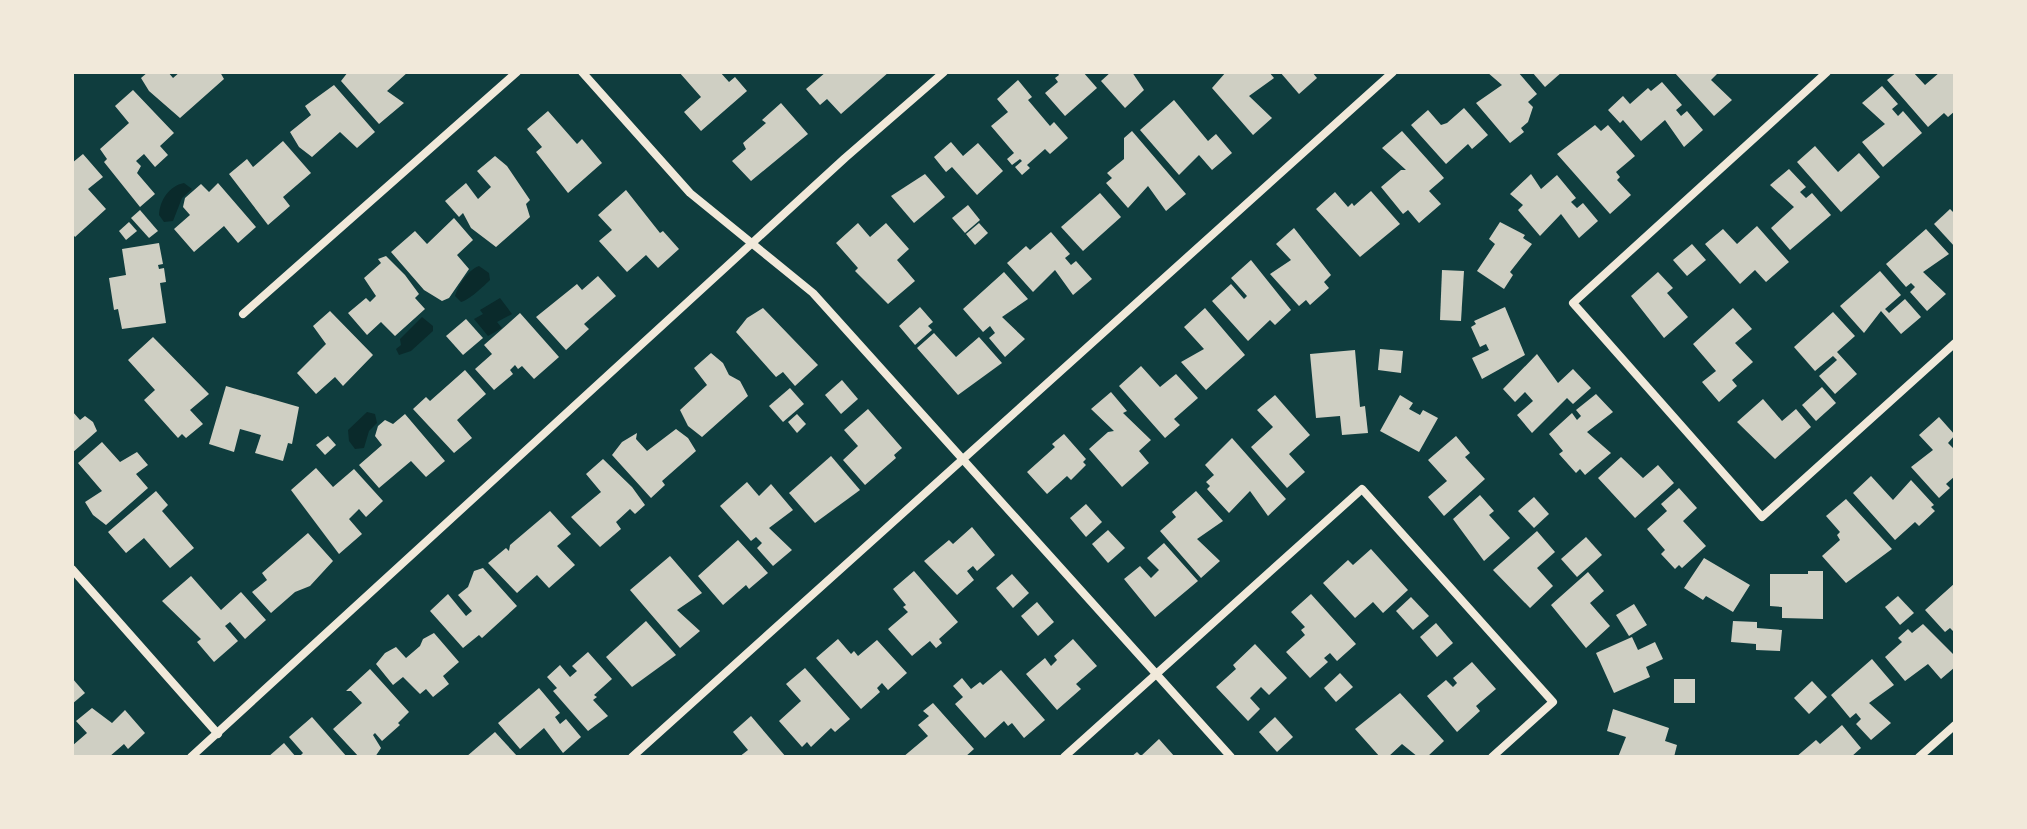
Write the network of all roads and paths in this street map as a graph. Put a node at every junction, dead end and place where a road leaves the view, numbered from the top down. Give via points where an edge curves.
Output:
1 (517, 72) edge
2 (582, 72) edge
3 (944, 72) edge
4 (1393, 72) edge
5 (1827, 72) edge
6 (751, 244) junction
7 (243, 314) dead end
8 (1955, 343) edge
9 (962, 460) junction
10 (72, 569) edge
11 (1156, 675) junction
12 (1955, 725) edge
13 (218, 734) junction
14 (191, 757) edge
15 (632, 757) edge
16 (1064, 757) edge
17 (1231, 757) edge
18 (1492, 757) edge
19 (1919, 757) edge

1 - 7 street
2 - 6 street via 690,193
3 - 6 street
4 - 9 street
5 - 8 street via 1573,303 1762,517
6 - 9 street via 813,293
6 - 13 street
9 - 11 street
9 - 15 street
10 - 13 street
11 - 16 street
11 - 17 street
11 - 18 street via 1362,489 1553,702
12 - 19 street
13 - 14 street

